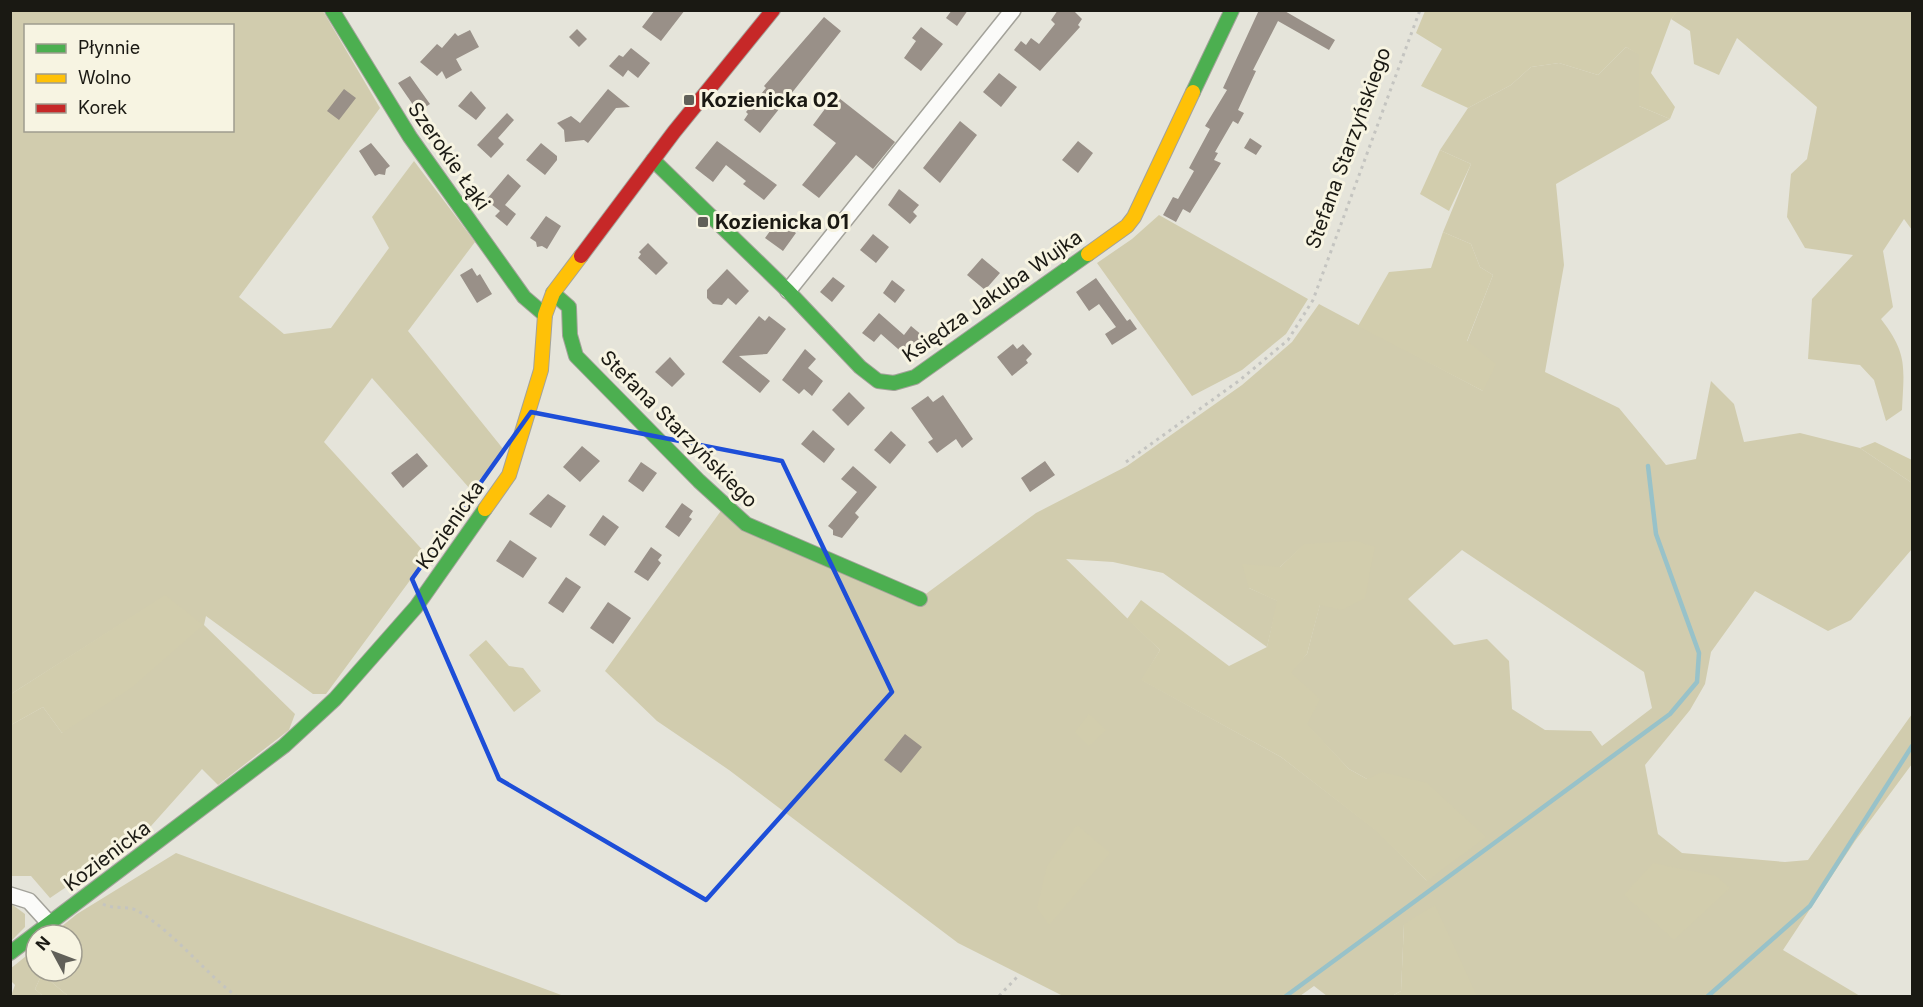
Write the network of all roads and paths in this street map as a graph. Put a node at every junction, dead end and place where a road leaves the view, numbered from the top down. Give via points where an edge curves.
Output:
1 (332, 10) edge
2 (773, 10) edge
3 (1013, 10) edge
4 (1232, 10) edge
5 (1420, 10) edge
6 (652, 160) junction
7 (788, 291) junction
8 (553, 293) junction
9 (545, 315) junction
10 (1126, 462) dead end
11 (920, 599) dead end
12 (93, 891) junction
13 (10, 895) edge
14 (50, 923) joint
15 (24, 942) edge
16 (10, 953) edge
17 (1018, 976) dead end
18 (236, 996) edge
19 (999, 996) edge

1 - 9 street, Szerokie Łąki via 410,137 524,297
2 - 6 street, Kozienicka
3 - 7 street
4 - 7 street, Księdza Jakuba Wujka via 1127,226 915,377 894,383 878,381
5 - 10 path, Stefana Starzyńskiego via 1313,300 1288,340 1240,380
6 - 7 street, Księdza Jakuba Wujka
6 - 8 street, Kozienicka
8 - 9 street, Kozienicka
8 - 11 street, Stefana Starzyńskiego via 569,307 576,356 741,520
9 - 12 street, Kozienicka via 541,370 509,475 416,607 335,699 284,746
12 - 14 street, Kozienicka
12 - 18 path via 105,906 135,909 161,927
13 - 14 street via 30,901
15 - 16 street, Kozienicka
17 - 19 path

